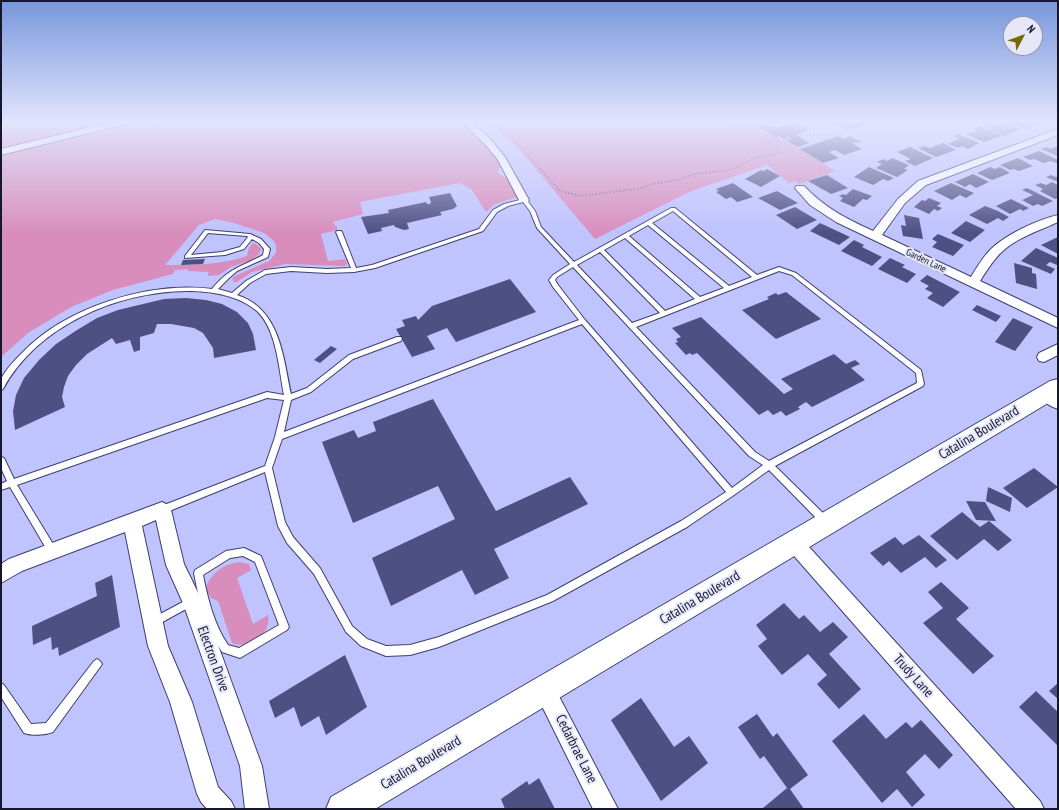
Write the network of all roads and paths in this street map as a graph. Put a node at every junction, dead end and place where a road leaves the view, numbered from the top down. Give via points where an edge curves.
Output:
1 (502, 159) edge
2 (532, 159) edge
3 (753, 159) edge
4 (987, 159) edge
5 (800, 188) dead end
6 (524, 200) junction
7 (1058, 218) edge
8 (649, 223) junction
9 (339, 232) dead end
10 (251, 236) junction
11 (626, 236) junction
12 (875, 237) junction
13 (601, 250) junction
14 (574, 264) junction
15 (354, 270) junction
16 (757, 278) junction
17 (973, 283) junction
18 (215, 289) junction
19 (728, 289) junction
20 (234, 294) junction
21 (699, 300) junction
22 (664, 313) junction
23 (583, 321) junction
24 (1058, 323) edge
25 (632, 326) junction
26 (400, 339) dead end
27 (1058, 349) edge
28 (1044, 357) dead end
29 (1, 387) edge
30 (1054, 395) edge
31 (288, 398) junction
32 (279, 437) junction
33 (1, 460) edge
34 (769, 465) junction
35 (268, 468) junction
36 (12, 483) junction
37 (1, 487) edge
38 (731, 493) junction
39 (162, 510) junction
40 (132, 522) junction
41 (828, 523) junction
42 (794, 543) junction
43 (53, 552) junction
44 (1, 574) edge
45 (197, 599) junction
46 (154, 622) junction
47 (97, 664) dead end
48 (1, 688) edge
49 (545, 690) junction
50 (223, 809) edge
51 (257, 809) edge
52 (343, 809) edge
53 (606, 809) edge
54 (1032, 809) edge

1 - 6 street
2 - 3 path via 560,191 582,196 632,190 694,174 730,170
4 - 12 street via 922,183 910,191 900,200
5 - 12 street, Garden Lane via 814,203 840,220
6 - 14 lane via 539,226
6 - 15 lane via 495,211 481,230 373,267
7 - 17 street via 1020,234 1003,245 986,262
8 - 11 lane
8 - 16 lane via 674,209
8 - 19 lane
9 - 15 lane
10 - 10 lane via 242,248 223,254 187,256 207,231
10 - 18 lane via 260,240 267,249 266,256 238,268 226,276
11 - 13 lane
11 - 21 lane
12 - 17 street, Garden Lane
13 - 14 lane
13 - 22 lane
14 - 23 lane via 552,280
14 - 25 lane
15 - 20 lane via 290,269 265,272
16 - 19 lane
16 - 34 lane via 779,269 794,274 919,372 921,384
17 - 24 street, Garden Lane
18 - 20 lane
18 - 29 lane via 155,291 121,299 86,312 23,355
19 - 21 lane
20 - 31 lane via 260,310 272,327
21 - 22 lane
22 - 25 lane
23 - 32 lane
23 - 38 lane
25 - 34 lane via 752,454
26 - 31 lane via 351,356 309,390
27 - 28 street
30 - 41 main road, Catalina Boulevard
31 - 32 lane
31 - 36 lane via 267,395
32 - 35 lane
33 - 36 lane
34 - 38 lane
34 - 41 lane
35 - 38 lane via 281,523 290,540 317,571 349,628 364,643 386,651 410,650 439,642 550,598 684,524
35 - 39 lane
36 - 37 lane
36 - 43 lane
39 - 40 street
39 - 45 street, Electron Drive via 175,565
40 - 43 street
40 - 46 street
41 - 42 main road, Catalina Boulevard
42 - 49 main road, Catalina Boulevard
42 - 54 street, Trudy Lane
43 - 44 street via 16,565
45 - 45 lane via 198,573 229,554 244,552 258,559 284,627 240,653 225,649
45 - 46 lane
45 - 51 street, Electron Drive via 251,766
46 - 50 street via 158,646 181,702 209,794
47 - 48 lane via 49,728 28,729
49 - 52 main road, Catalina Boulevard
49 - 53 street, Cedarbrae Lane

